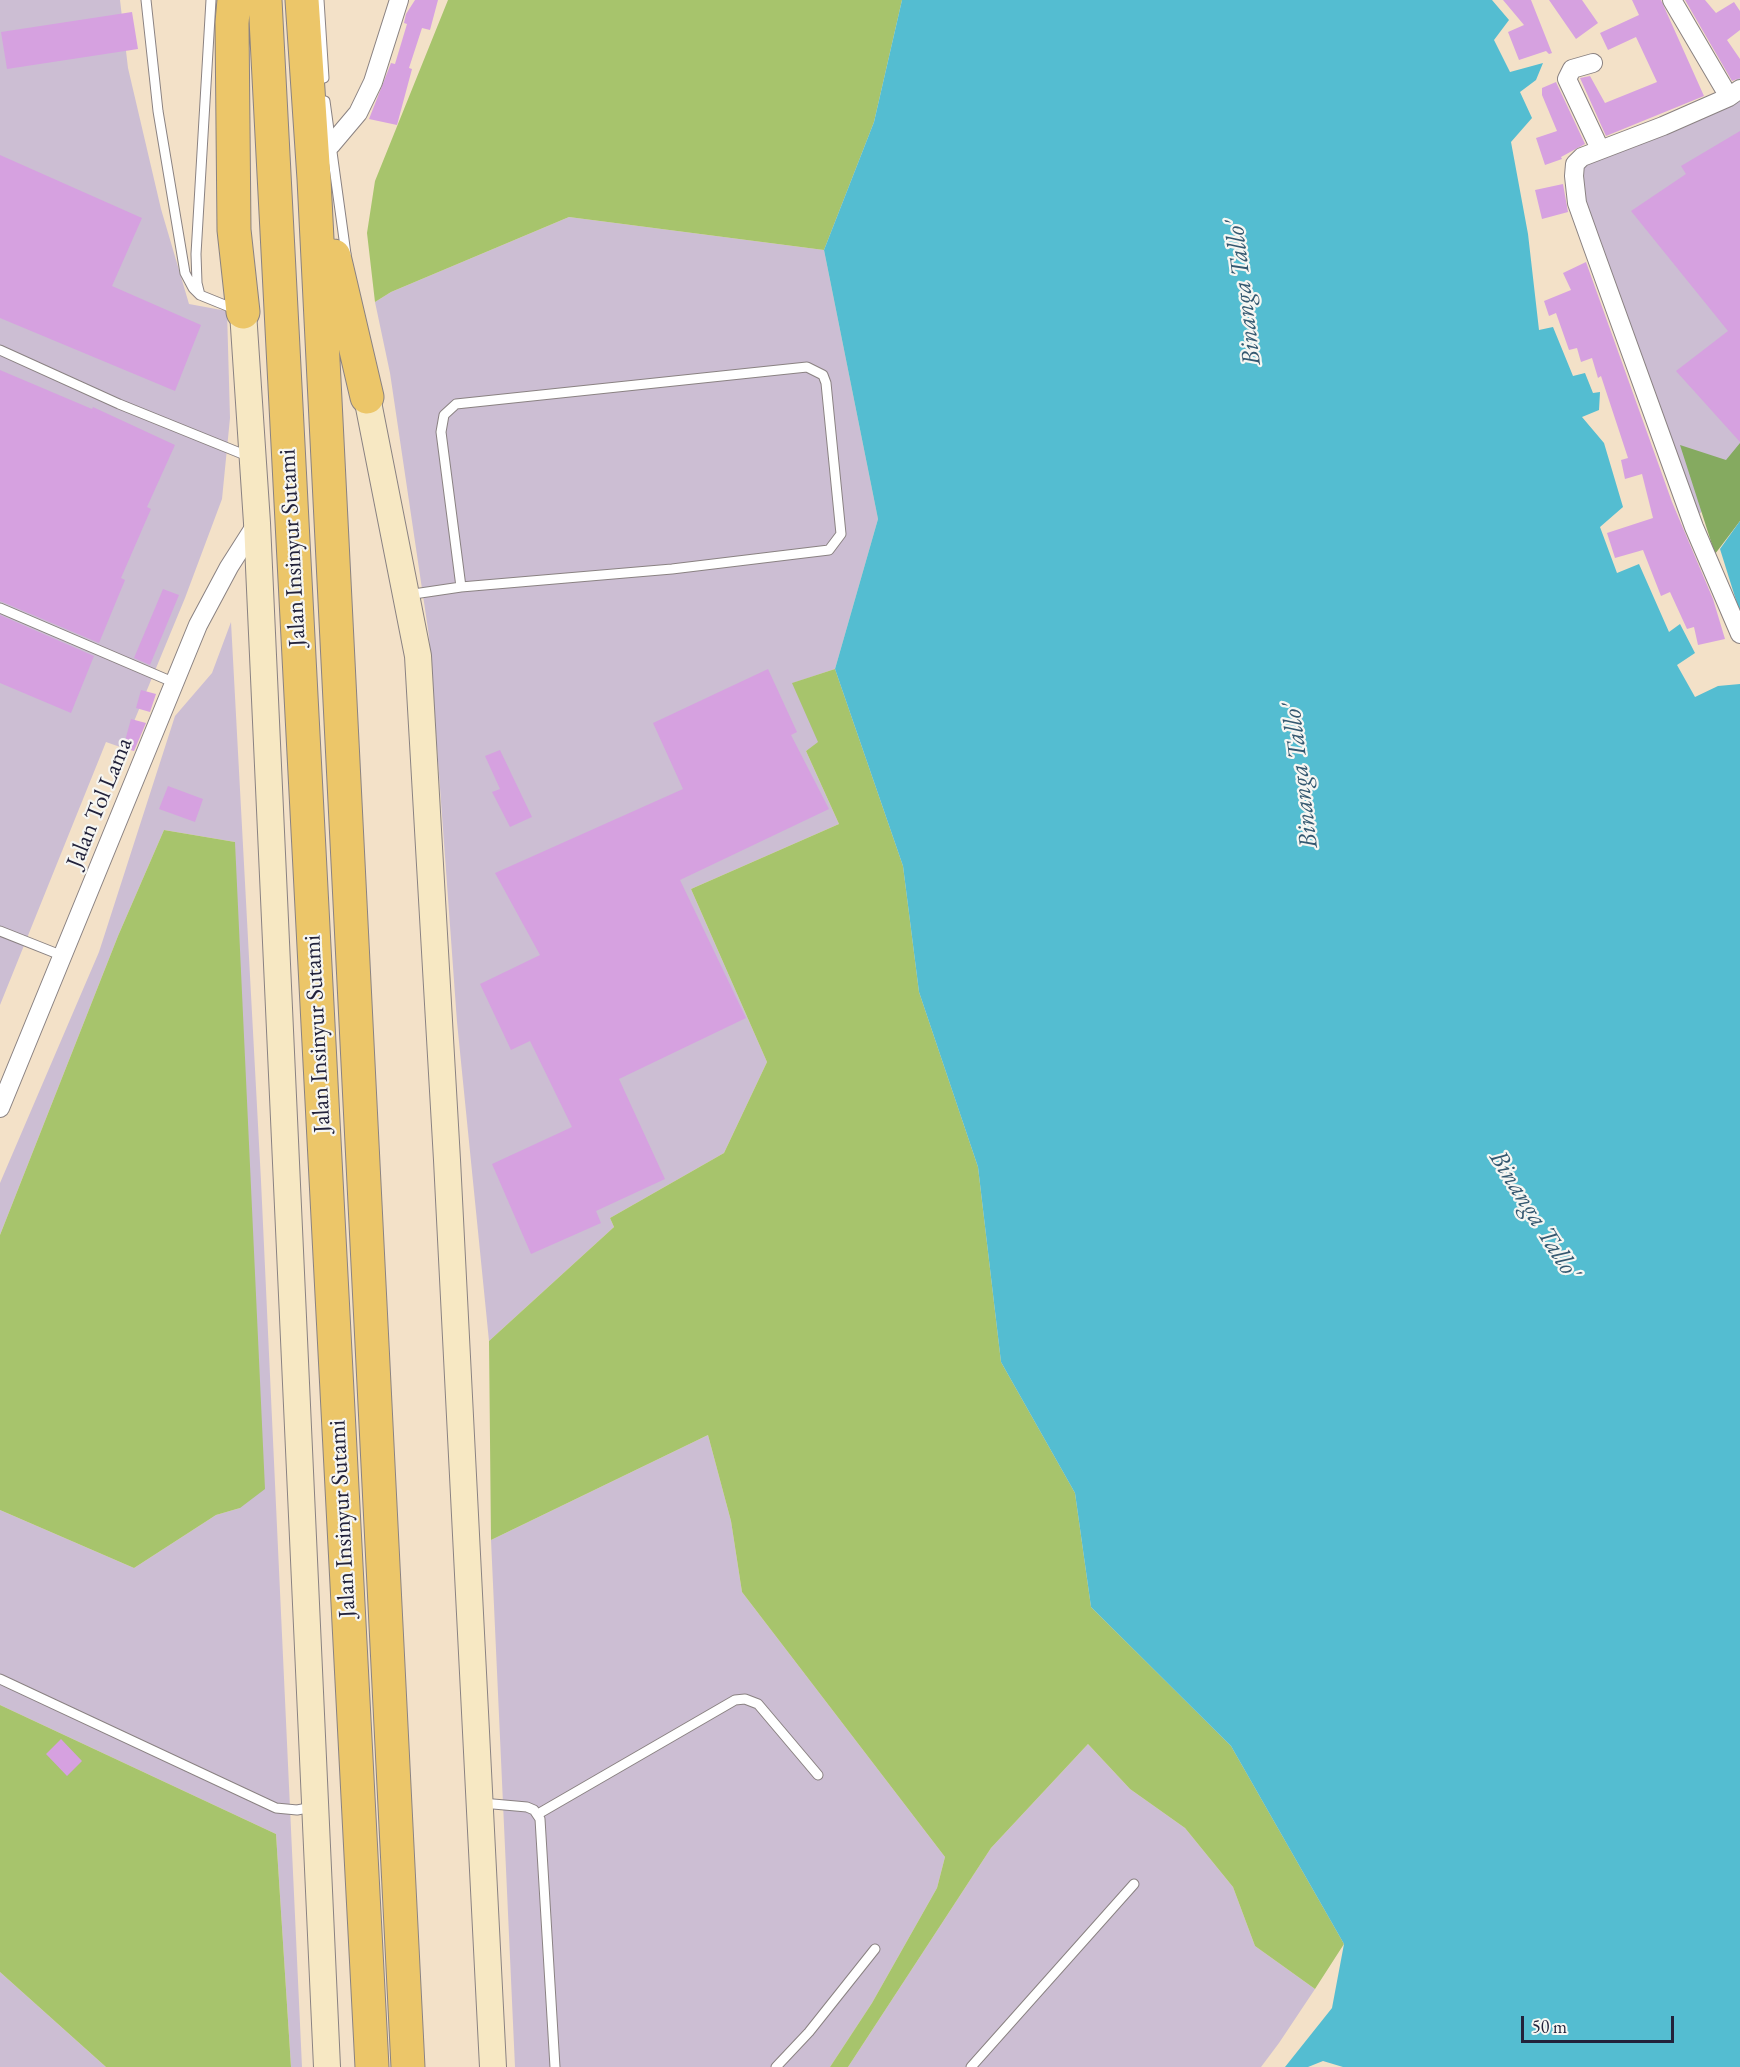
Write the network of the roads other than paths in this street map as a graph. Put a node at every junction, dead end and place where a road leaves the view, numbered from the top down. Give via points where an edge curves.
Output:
1 (146, 0) edge
2 (211, 0) edge
3 (234, 0) edge
4 (265, 0) edge
5 (302, 0) edge
6 (319, 0) edge
7 (399, 0) edge
8 (1672, 0) edge
9 (1593, 63) dead end
10 (1734, 93) edge
11 (1600, 149) junction
12 (319, 158) junction
13 (347, 260) dead end
14 (349, 270) dead end
15 (200, 295) junction
16 (243, 312) junction
17 (0, 350) edge
18 (367, 398) junction
19 (252, 458) junction
20 (257, 523) junction
21 (461, 587) junction
22 (404, 596) junction
23 (0, 608) edge
24 (1740, 634) edge
25 (175, 683) junction
26 (0, 931) edge
27 (63, 956) junction
28 (0, 1108) edge
29 (0, 1679) edge
30 (818, 1775) dead end
31 (479, 1803) junction
32 (315, 1806) junction
33 (538, 1814) junction
34 (1134, 1884) dead end
35 (876, 1949) dead end
36 (327, 2067) edge
37 (372, 2067) edge
38 (408, 2067) edge
39 (493, 2067) edge
40 (555, 2067) edge
41 (776, 2067) edge
42 (971, 2067) edge

1 - 15 lane via 158,111 185,273
2 - 15 lane via 196,254
3 - 16 highway via 234,230
4 - 37 highway, Jalan Insinyur Sutami
5 - 12 highway, Jalan Insinyur Sutami
6 - 12 lane via 326,111
7 - 12 street via 368,94 353,120
8 - 10 street
9 - 11 street via 1574,68 1567,79
10 - 11 street
11 - 24 street via 1582,156 1575,164 1577,203 1694,527
12 - 13 lane
12 - 18 highway
12 - 38 highway, Jalan Insinyur Sutami
14 - 18 lane
15 - 16 lane
16 - 19 street
17 - 19 lane
18 - 22 street
19 - 20 street
20 - 25 street, Jalan Tol Lama via 213,594
20 - 32 street
21 - 21 lane via 441,432 444,415 456,404 807,367 822,375 826,383 841,534 829,550 672,569
21 - 22 lane
22 - 31 street via 417,656
23 - 25 lane
25 - 27 street, Jalan Tol Lama
26 - 27 lane
27 - 28 street, Jalan Tol Lama
29 - 32 lane via 276,1808 297,1810
30 - 33 lane via 758,1704 735,1700
31 - 33 lane via 527,1807
31 - 39 street
32 - 36 street
33 - 40 lane
34 - 42 lane
35 - 41 lane

